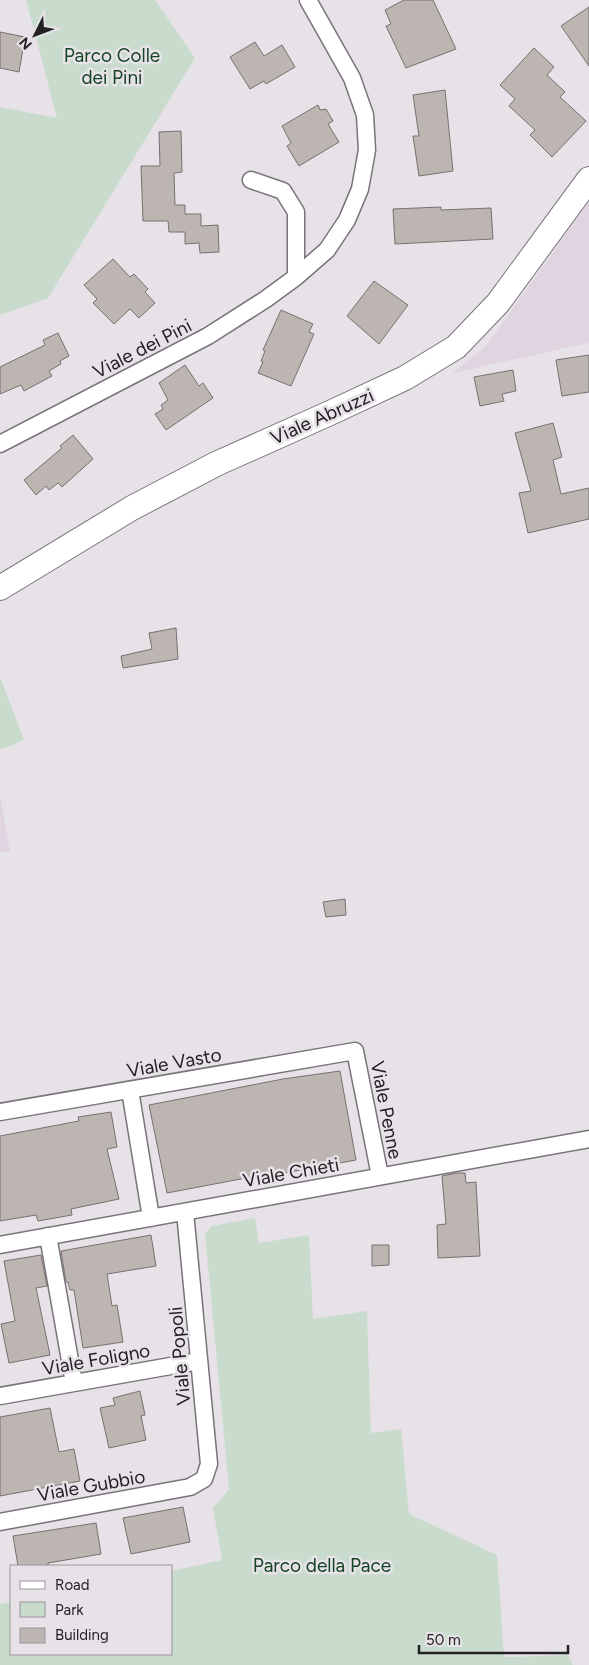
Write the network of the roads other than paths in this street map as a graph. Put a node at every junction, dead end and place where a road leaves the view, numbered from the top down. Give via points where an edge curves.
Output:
1 (308, 0) edge
2 (589, 179) edge
3 (251, 180) dead end
4 (296, 277) junction
5 (0, 444) edge
6 (0, 588) edge
7 (355, 1051) joint
8 (130, 1090) junction
9 (0, 1112) edge
10 (589, 1139) edge
11 (380, 1176) junction
12 (185, 1212) junction
13 (150, 1218) junction
14 (48, 1236) junction
15 (0, 1245) edge
16 (199, 1361) junction
17 (74, 1383) junction
18 (0, 1396) edge
19 (190, 1488) joint
20 (0, 1522) edge

1 - 4 street, Viale dei Pini via 352,78 365,114 367,150 360,189 347,220 327,250
2 - 6 street, Viale Abruzzi via 498,303 456,347 405,378 216,464 132,508
3 - 4 street via 283,190 296,212
4 - 5 street, Viale dei Pini via 208,336
7 - 8 street, Viale Vasto
7 - 11 street, Viale Penne
8 - 9 street, Viale Vasto
8 - 13 street
10 - 11 street, Viale Chieti
11 - 12 street, Viale Chieti
12 - 13 street, Viale Chieti
12 - 16 street, Viale Popoli
13 - 14 street, Viale Chieti
14 - 15 street, Viale Chieti
14 - 17 street
16 - 17 street, Viale Foligno
16 - 19 street, Viale Popoli via 208,1464 204,1479
17 - 18 street, Viale Foligno
19 - 20 street, Viale Gubbio

